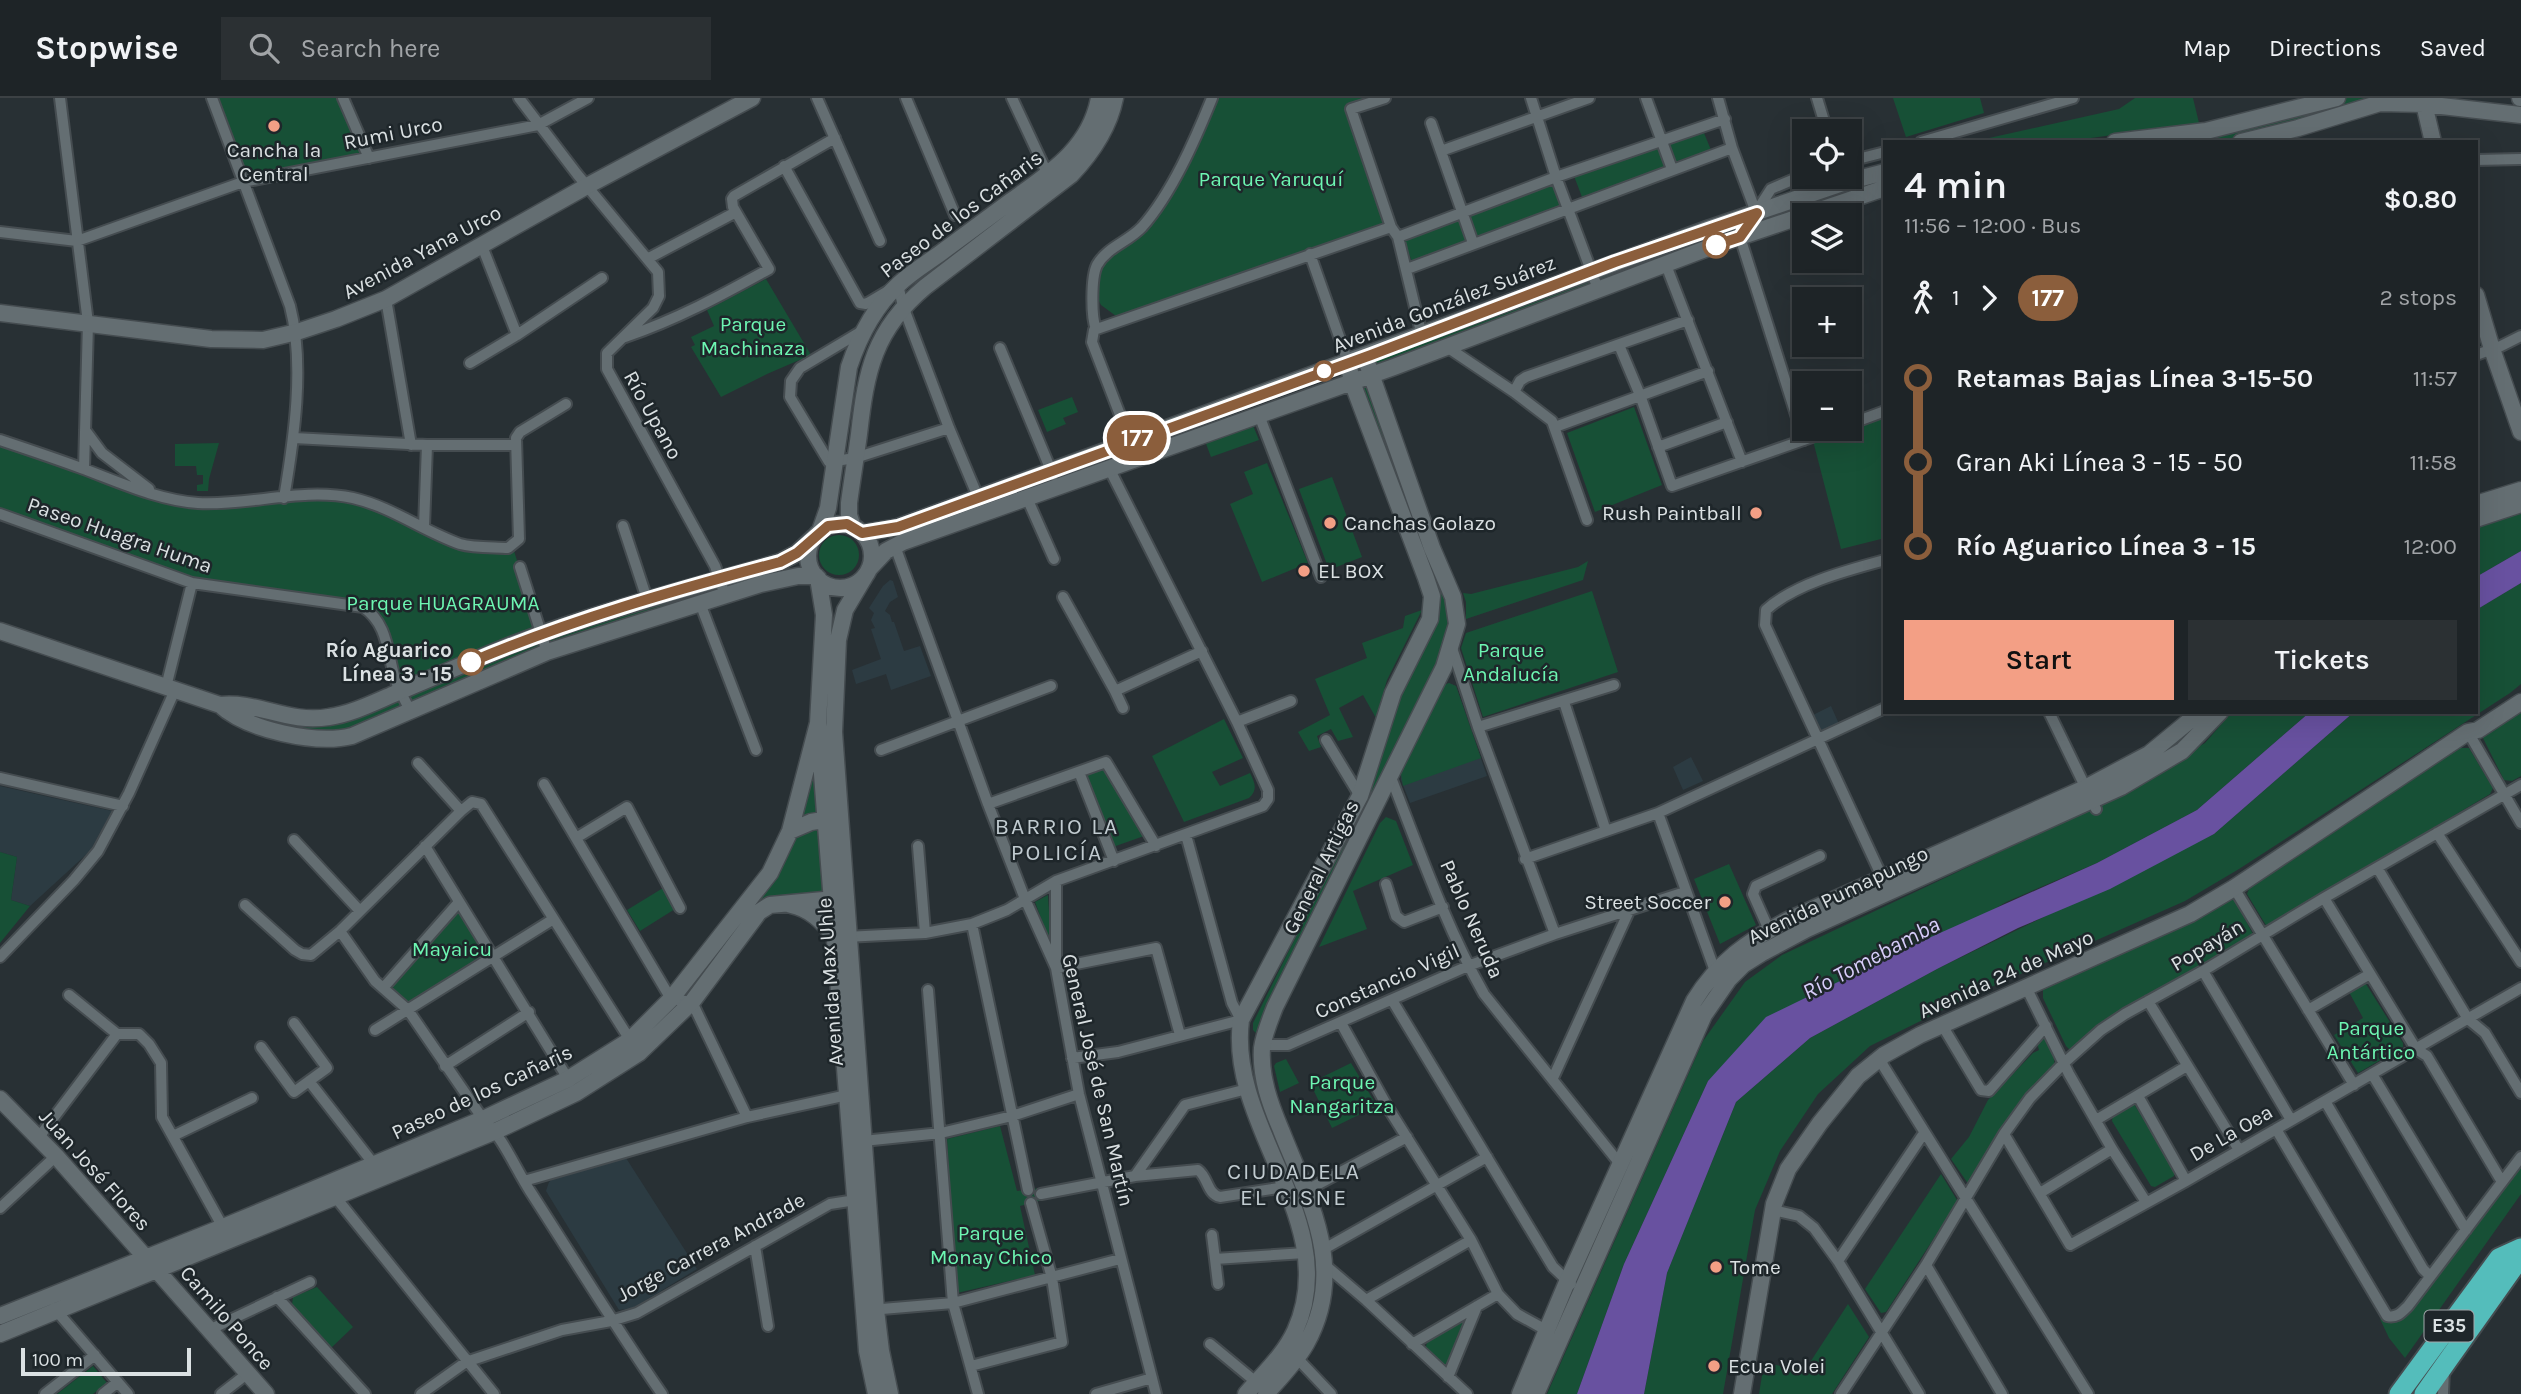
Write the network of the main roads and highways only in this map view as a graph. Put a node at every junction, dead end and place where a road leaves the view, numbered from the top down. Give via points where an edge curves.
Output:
1 (752, 98) edge
2 (1099, 98) edge
3 (1115, 98) edge
4 (2337, 98) edge
5 (2424, 101) edge
6 (2521, 115) edge
7 (2132, 140) edge
8 (2249, 140) edge
9 (2433, 140) edge
10 (1883, 173) edge
11 (1883, 189) edge
12 (2478, 309) edge
13 (0, 313) edge
14 (2484, 352) edge
15 (1365, 357) junction
16 (1348, 362) junction
17 (1371, 375) junction
18 (1352, 382) junction
19 (2521, 432) edge
20 (2521, 490) edge
21 (2478, 503) edge
22 (2521, 504) edge
23 (2478, 518) edge
24 (858, 530) junction
25 (817, 534) junction
26 (1424, 551) junction
27 (868, 571) junction
28 (817, 577) junction
29 (722, 587) junction
30 (0, 631) edge
31 (2521, 690) edge
32 (2521, 702) edge
33 (220, 705) junction
34 (2198, 714) edge
35 (2216, 714) edge
36 (818, 723) junction
37 (2468, 732) junction
38 (2091, 800) junction
39 (832, 818) junction
40 (790, 831) junction
41 (838, 898) junction
42 (782, 904) junction
43 (841, 937) junction
44 (1241, 1020) junction
45 (1263, 1045) junction
46 (635, 1046) junction
47 (572, 1086) junction
48 (853, 1094) junction
49 (0, 1099) edge
50 (378, 1171) junction
51 (860, 1199) junction
52 (2521, 1248) edge
53 (2521, 1257) edge
54 (151, 1264) junction
55 (870, 1310) junction
56 (0, 1316) edge
57 (0, 1334) edge
58 (1256, 1390) edge
59 (266, 1394) edge
60 (876, 1394) edge
61 (890, 1394) edge
62 (1520, 1394) edge
63 (1536, 1394) edge
64 (1742, 1394) edge
65 (2399, 1394) edge
66 (2424, 1394) edge

1 - 13 main road, Avenida Yana Urco via 386,299 297,332 263,340 211,339
2 - 25 main road, Paseo de los Cañaris via 1085,136 1072,154 914,270 867,327 849,367 828,508
3 - 24 main road, Paseo de los Cañaris via 1103,133 1071,175 903,306 887,327 867,372 849,503 849,515
4 - 7 main road via 2206,131
5 - 6 main road
5 - 8 main road via 2372,104
5 - 9 main road
10 - 15 main road, Avenida González Suárez via 1591,271
11 - 17 main road, Avenida González Suárez
12 - 14 main road
14 - 19 main road
15 - 16 main road, Avenida González Suárez
15 - 17 main road, General Artigas
16 - 18 main road, General Artigas
16 - 24 main road, Avenida González Suárez via 898,527
17 - 18 main road, Avenida González Suárez
17 - 26 main road, General Artigas
18 - 26 main road, General Artigas
18 - 27 main road, Avenida González Suárez via 895,546
20 - 21 main road
22 - 23 main road
24 - 25 main road via 837,524
24 - 27 main road via 871,548
25 - 28 main road via 808,558
25 - 29 main road via 797,553
26 - 44 main road, General Artigas via 1432,611 1393,693 1360,796
26 - 45 main road, General Artigas via 1453,597 1457,624 1451,648 1275,1007
27 - 28 main road via 856,583 843,587
27 - 39 main road, Avenida Max Uhle via 848,602 838,640
28 - 29 main road
28 - 36 main road, Avenida Max Uhle via 824,615
29 - 33 main road via 647,599 542,634 347,713 297,719
29 - 33 main road via 700,603 547,652 336,740 289,734 231,715
30 - 33 main road
31 - 37 main road, Avenida 24 de Mayo via 2474,722
32 - 37 main road, Avenida 24 de Mayo
34 - 38 main road, Avenida Pumapungo
35 - 38 main road, Avenida Pumapungo via 2196,738 2165,762
36 - 39 main road, Avenida Max Uhle
36 - 40 main road, Paseo de los Cañaris
37 - 64 main road, Avenida 24 de Mayo via 2189,914 1901,1045 1858,1076 1797,1154 1781,1184
38 - 62 main road, Avenida Pumapungo via 1882,877 1769,930 1715,971 1694,1001
38 - 63 main road, Avenida Pumapungo via 1807,929 1743,965 1704,1015 1586,1291
39 - 40 main road
39 - 41 main road, Avenida Max Uhle
40 - 46 main road, Paseo de los Cañaris via 770,873
41 - 42 main road, Paseo de los Cañaris
41 - 43 main road, Avenida Max Uhle
42 - 43 main road via 802,907
42 - 46 main road, Paseo de los Cañaris via 759,912 692,1002
43 - 48 main road, Avenida Max Uhle
44 - 45 main road
44 - 58 main road, General Artigas via 1240,1057 1247,1089 1286,1187 1305,1253 1306,1293 1295,1332
45 - 58 main road, General Artigas via 1268,1097 1307,1190 1324,1257 1320,1313 1306,1346
46 - 47 main road, Paseo de los Cañaris
47 - 50 main road, Paseo de los Cañaris via 483,1119
47 - 50 main road, Paseo de los Cañaris via 496,1131
48 - 51 main road, Avenida Max Uhle
48 - 51 main road, Avenida Max Uhle via 863,1141
49 - 54 main road, Juan José Flores
50 - 54 main road, Paseo de los Cañaris
51 - 55 main road, Avenida Max Uhle
52 - 65 highway, E35 via 2499,1258
53 - 66 highway, E35
54 - 56 main road, Paseo de los Cañaris
54 - 57 main road, Paseo de los Cañaris
54 - 59 main road, Camilo Ponce
55 - 60 main road, Avenida Max Uhle via 867,1352
55 - 61 main road, Avenida Max Uhle

